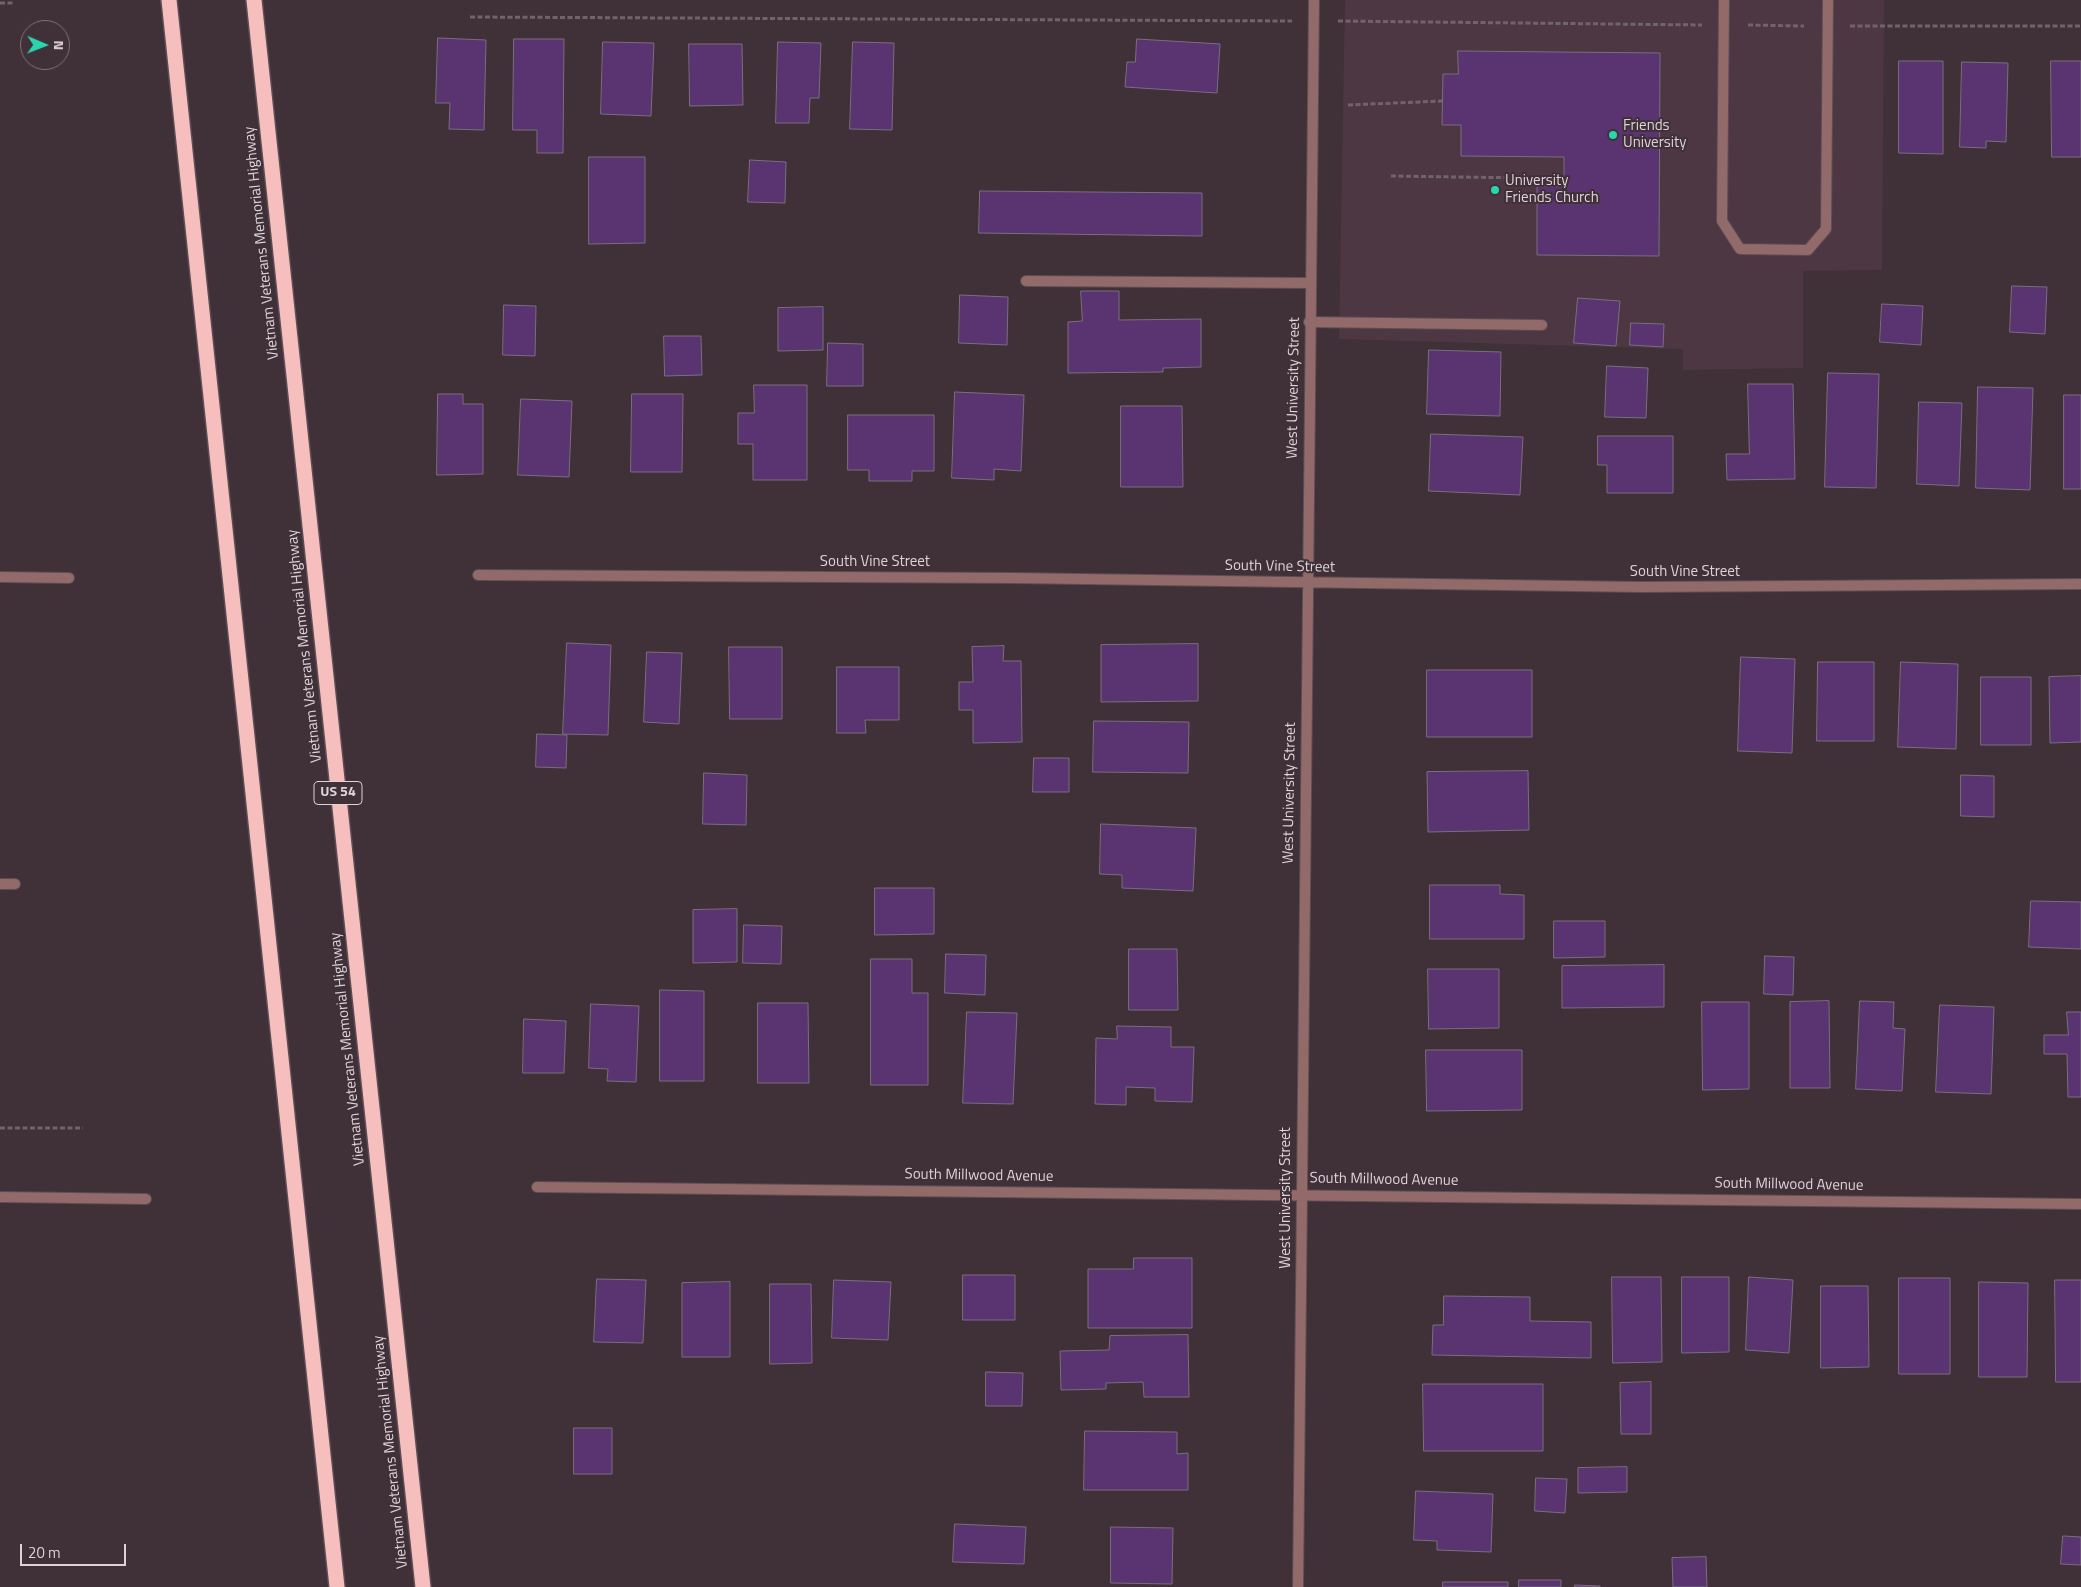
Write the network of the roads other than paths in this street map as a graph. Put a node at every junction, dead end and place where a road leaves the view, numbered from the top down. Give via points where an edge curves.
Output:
1 (168, 0) edge
2 (254, 0) edge
3 (1314, 0) edge
4 (1724, 0) edge
5 (1828, 0) edge
6 (1026, 281) dead end
7 (1310, 284) junction
8 (1309, 322) junction
9 (1542, 325) dead end
10 (478, 575) dead end
11 (0, 577) edge
12 (69, 578) dead end
13 (1306, 583) junction
14 (2081, 584) edge
15 (0, 884) edge
16 (15, 884) dead end
17 (537, 1187) dead end
18 (1301, 1194) junction
19 (0, 1198) edge
20 (146, 1199) dead end
21 (2081, 1204) edge
22 (337, 1587) edge
23 (423, 1587) edge
24 (1298, 1587) edge

1 - 22 highway
2 - 23 highway, Vietnam Veterans Memorial Highway / US 54
3 - 7 street, West University Street
4 - 5 street via 1722,221 1740,249 1808,250 1826,229
6 - 7 street
7 - 8 street, West University Street
8 - 9 street
8 - 13 street, West University Street
10 - 13 street, South Vine Street
11 - 12 street
13 - 14 street, South Vine Street via 1641,587
13 - 18 street, West University Street
15 - 16 street
17 - 18 street, South Millwood Avenue
18 - 21 street, South Millwood Avenue
18 - 24 street, West University Street
19 - 20 street

